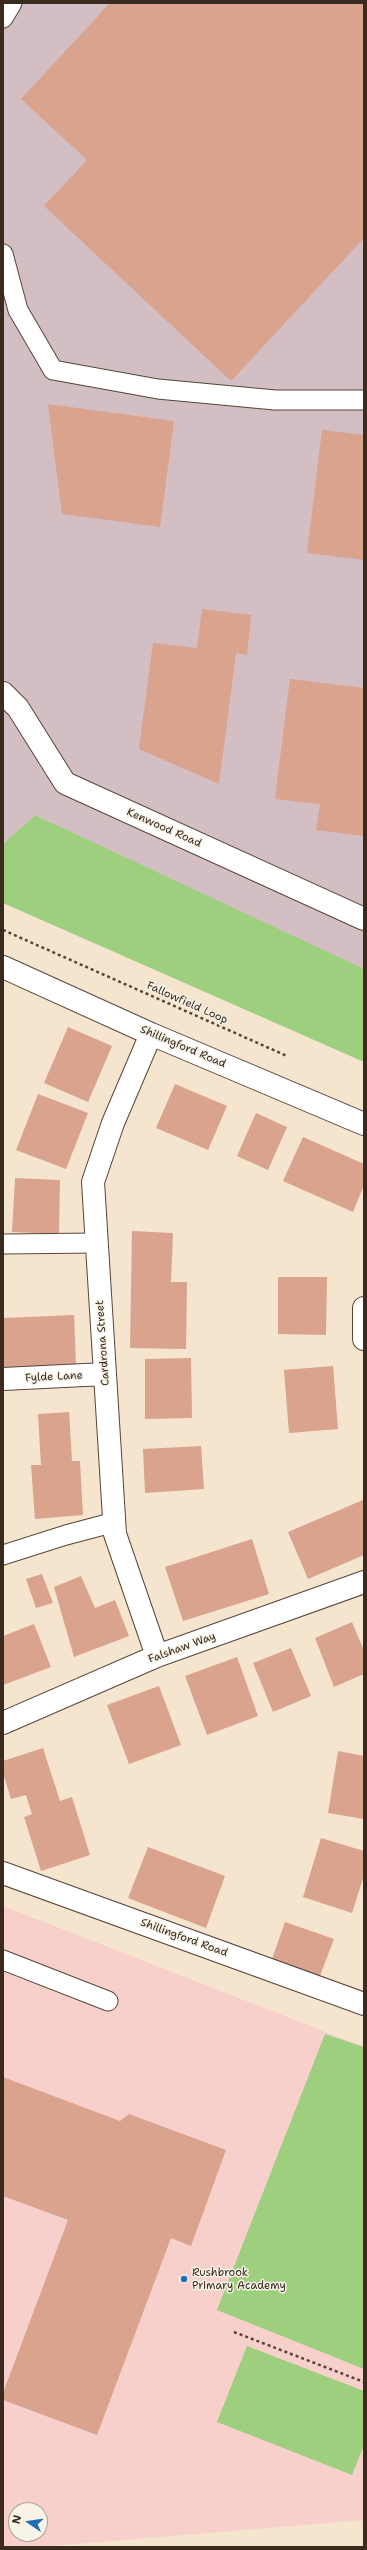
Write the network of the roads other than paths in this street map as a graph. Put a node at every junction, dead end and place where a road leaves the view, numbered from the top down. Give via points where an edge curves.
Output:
1 (12, 3) edge
2 (3, 18) edge
3 (3, 254) edge
4 (364, 400) edge
5 (3, 693) edge
6 (364, 919) edge
7 (3, 968) edge
8 (151, 1034) junction
9 (364, 1124) edge
10 (97, 1243) junction
11 (3, 1244) edge
12 (364, 1308) edge
13 (364, 1339) edge
14 (105, 1374) junction
15 (3, 1379) edge
16 (115, 1522) junction
17 (3, 1555) edge
18 (364, 1582) edge
19 (157, 1656) junction
20 (3, 1723) edge
21 (3, 1873) edge
22 (3, 1960) edge
23 (108, 2001) dead end
24 (364, 2004) edge

1 - 2 lane
3 - 4 lane via 18,310 53,370 166,390 275,400
5 - 6 street, Kenwood Road via 18,708 65,783
7 - 8 street, Shillingford Road
8 - 9 street, Shillingford Road
8 - 10 street, Cardrona Street via 113,1123 93,1182
10 - 11 lane
10 - 14 street, Cardrona Street
12 - 13 street
14 - 15 street, Fylde Lane
14 - 16 street, Cardrona Street
16 - 17 lane
16 - 19 street, Cardrona Street via 115,1534
18 - 19 street, Falshaw Way
19 - 20 street, Falshaw Way
21 - 24 street, Shillingford Road
22 - 23 lane

